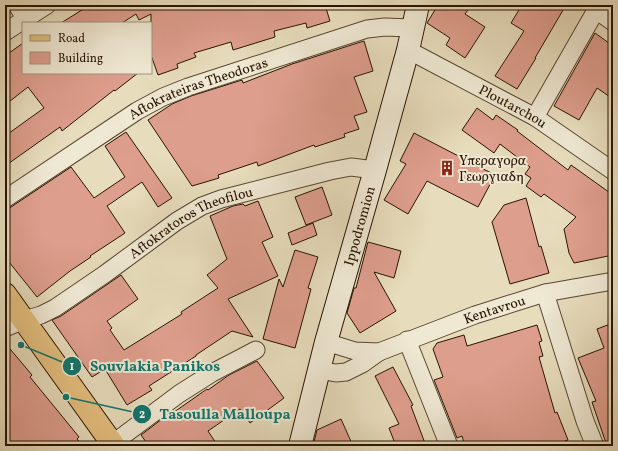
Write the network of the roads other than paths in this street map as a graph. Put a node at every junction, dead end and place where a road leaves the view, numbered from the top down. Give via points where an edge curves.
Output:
1 (47, 5) edge
2 (418, 5) edge
3 (598, 8) edge
4 (21, 11) edge
5 (613, 22) edge
6 (412, 28) junction
7 (5, 32) edge
8 (408, 50) junction
9 (535, 117) junction
10 (375, 170) junction
11 (613, 171) edge
12 (5, 199) edge
13 (613, 281) edge
14 (545, 293) junction
15 (5, 294) edge
16 (14, 324) edge
17 (408, 340) junction
18 (326, 342) junction
19 (256, 350) dead end
20 (379, 352) junction
21 (319, 370) junction
22 (113, 445) edge
23 (300, 446) edge
24 (449, 446) edge
25 (595, 446) edge

1 - 4 street
2 - 6 street, Ippodromion
3 - 5 street
3 - 9 street
4 - 7 street
6 - 8 street, Ippodromion
6 - 12 street, Aftokrateiras Theodoras via 385,26 368,29 163,97 137,111
8 - 9 street, Ploutarchou
8 - 10 street, Ippodromion
9 - 11 street, Ploutarchou
10 - 16 street, Aftokratoros Theofilou via 351,167 330,171 202,206 54,308
10 - 18 street, Ippodromion
13 - 14 street, Kentavrou
14 - 17 street, Kentavrou
14 - 25 street
15 - 16 main road
16 - 22 main road
17 - 20 street, Kentavrou
17 - 24 street
18 - 20 street, Kentavrou via 355,351
18 - 21 street, Ippodromion
19 - 22 street via 179,394
20 - 21 street, Kentavrou via 346,372
21 - 23 street, Ippodromion

